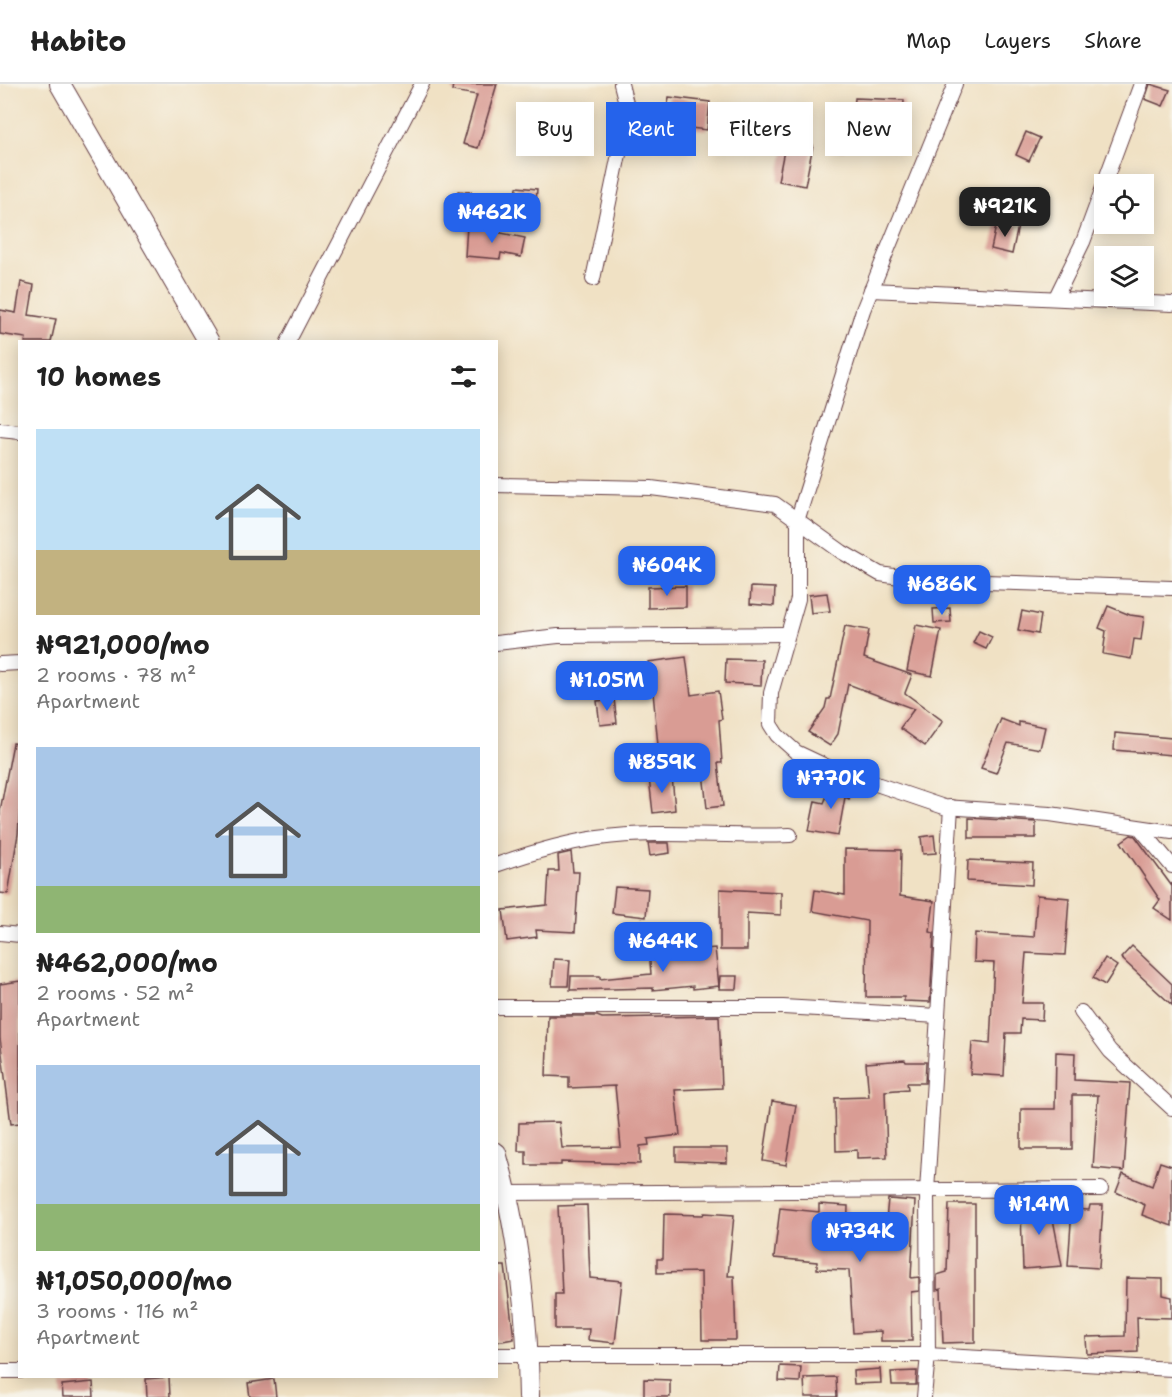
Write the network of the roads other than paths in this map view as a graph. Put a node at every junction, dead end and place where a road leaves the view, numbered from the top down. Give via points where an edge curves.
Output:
1 (60, 84) edge
2 (422, 84) edge
3 (621, 84) edge
4 (955, 84) edge
5 (1141, 84) edge
6 (1108, 174) edge
7 (1094, 212) edge
8 (593, 279) dead end
9 (871, 290) junction
10 (1056, 297) junction
11 (1172, 304) edge
12 (208, 340) edge
13 (289, 340) edge
14 (0, 430) edge
15 (18, 432) edge
16 (498, 485) edge
17 (798, 518) junction
18 (1172, 588) edge
19 (786, 634) junction
20 (498, 643) edge
21 (18, 663) edge
22 (0, 664) edge
23 (951, 807) junction
24 (1141, 829) junction
25 (1172, 832) edge
26 (790, 835) dead end
27 (498, 864) edge
28 (1172, 866) edge
29 (0, 933) edge
30 (18, 934) edge
31 (498, 1007) edge
32 (1081, 1012) dead end
33 (938, 1016) junction
34 (1172, 1108) edge
35 (498, 1160) edge
36 (1101, 1189) dead end
37 (927, 1191) junction
38 (508, 1193) junction
39 (528, 1353) junction
40 (498, 1355) edge
41 (928, 1355) junction
42 (1172, 1369) edge
43 (0, 1371) edge
44 (18, 1371) edge
45 (529, 1397) edge
46 (924, 1397) edge

1 - 12 street
2 - 13 street
3 - 8 street via 628,111
4 - 9 street
5 - 6 street
7 - 10 street
9 - 10 street
9 - 17 street
10 - 11 street
14 - 15 street
16 - 17 street via 651,488 775,504
17 - 18 street via 842,552 880,574 920,580
17 - 19 street via 798,598
19 - 20 street via 558,636
19 - 23 street via 769,712 777,735 796,752 832,769
21 - 22 street
23 - 24 street via 1050,813
23 - 33 street
24 - 25 street
24 - 28 street
26 - 27 street via 677,833 600,837 552,846
29 - 30 street
31 - 33 street via 783,1007
32 - 34 street via 1110,1050
33 - 37 street
35 - 38 street
36 - 37 street
37 - 38 street
37 - 41 street
38 - 39 street
39 - 40 street
39 - 41 street
39 - 45 street
41 - 42 street
41 - 46 street
43 - 44 street

